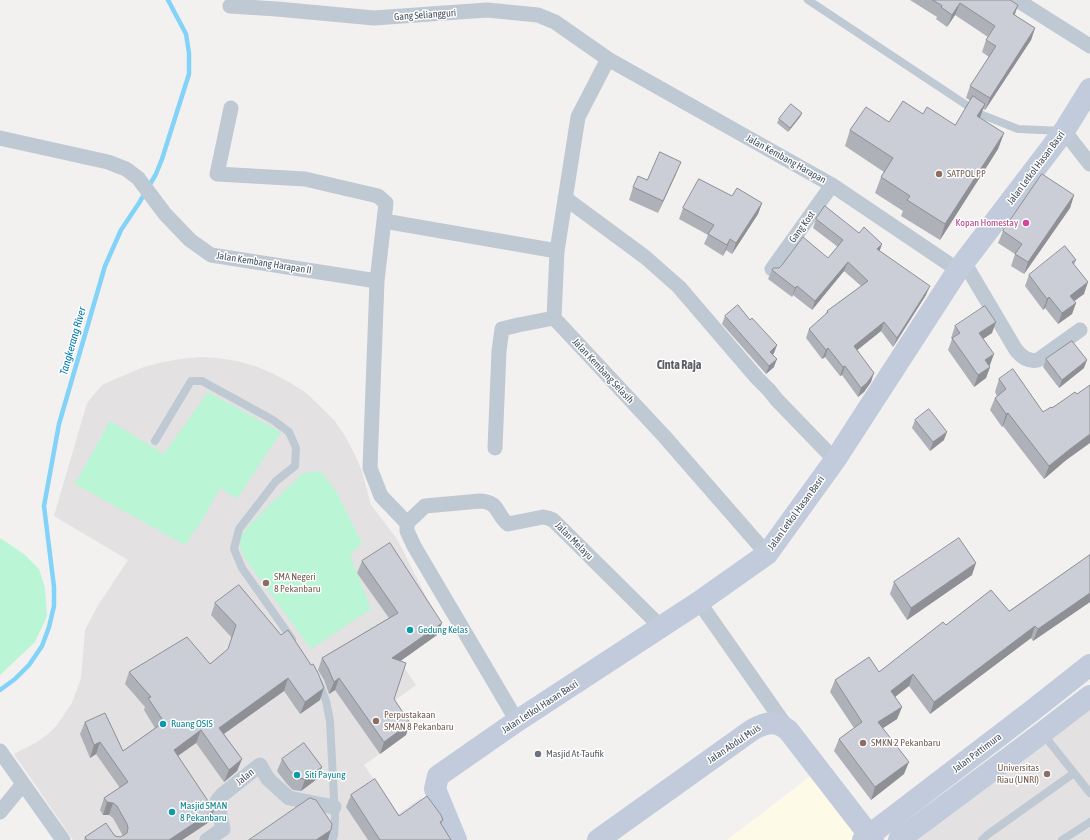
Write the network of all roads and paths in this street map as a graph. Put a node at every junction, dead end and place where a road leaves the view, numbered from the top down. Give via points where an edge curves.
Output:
1 (808, 0) edge
2 (1017, 0) edge
3 (488, 5) edge
4 (230, 6) dead end
5 (1090, 46) edge
6 (608, 58) junction
7 (1090, 89) edge
8 (231, 108) dead end
9 (1064, 131) junction
10 (0, 138) edge
11 (1090, 164) edge
12 (832, 185) junction
13 (565, 198) junction
14 (384, 221) junction
15 (557, 251) junction
16 (961, 266) junction
17 (772, 269) edge
18 (377, 280) junction
19 (554, 318) junction
20 (1080, 330) dead end
21 (156, 441) dead end
22 (495, 448) dead end
23 (835, 460) junction
24 (407, 523) junction
25 (767, 554) junction
26 (699, 602) junction
27 (662, 628) junction
28 (296, 646) edge
29 (1090, 664) edge
30 (315, 676) edge
31 (1090, 696) edge
32 (517, 722) junction
33 (788, 730) junction
34 (1042, 734) junction
35 (0, 751) edge
36 (1074, 773) junction
37 (23, 784) junction
38 (1090, 793) edge
39 (334, 807) junction
40 (0, 812) edge
41 (1090, 822) edge
42 (865, 839) edge
43 (63, 840) edge
44 (207, 840) edge
45 (332, 840) edge
46 (456, 840) edge
47 (598, 840) edge
48 (899, 840) edge
49 (982, 840) edge
50 (1062, 840) edge

1 - 9 lane via 980,114 1018,129
2 - 5 street
3 - 4 street, Gang Seliangguri via 374,18
3 - 6 street, Gang Seliangguri via 544,17
6 - 12 street, Jalan Kembang Harapan
6 - 13 street via 578,117
7 - 9 street, Jalan Letkol Hasan Basri
8 - 14 street via 217,174 305,179 378,196 386,203
9 - 11 street
9 - 16 street, Jalan Letkol Hasan Basri
10 - 18 street, Jalan Kembang Harapan II via 108,162 126,169 138,178 165,214 190,240 211,255
12 - 16 street, Jalan Kembang Harapan
12 - 17 street, Gang Kost
13 - 15 street
13 - 23 street via 645,257 679,287 776,400
14 - 15 street
14 - 18 street
15 - 19 street
16 - 20 street via 1022,357 1032,361 1038,360
16 - 23 street, Jalan Letkol Hasan Basri
18 - 24 street via 370,468 381,496
19 - 22 street via 502,329 498,351
19 - 25 street, Jalan Kembang Selasih via 664,436
21 - 28 lane via 191,381 202,382 273,420 289,432 296,448 295,466 276,481 239,529 234,549 242,568
23 - 25 street, Jalan Letkol Hasan Basri
24 - 27 street, Jalan Melayu via 425,506 480,501 489,501 508,524 543,517 553,520
24 - 32 street via 407,531 414,546
25 - 26 street, Jalan Letkol Hasan Basri
26 - 27 street, Jalan Letkol Hasan Basri
26 - 33 street
27 - 32 street, Jalan Letkol Hasan Basri
29 - 42 street, Jalan Pattimura
30 - 39 lane via 326,701 330,722
31 - 34 street
32 - 46 street, Jalan Letkol Hasan Basri via 438,776 435,789
33 - 42 street via 852,812
33 - 47 street, Jalan Abdul Muis via 782,725 762,724
34 - 36 lane
34 - 48 street
35 - 37 street
36 - 38 lane
36 - 49 lane
37 - 40 street
37 - 43 street
39 - 44 street, Jalan via 288,798 268,779 260,765 217,801 223,829
39 - 45 lane
41 - 50 lane

